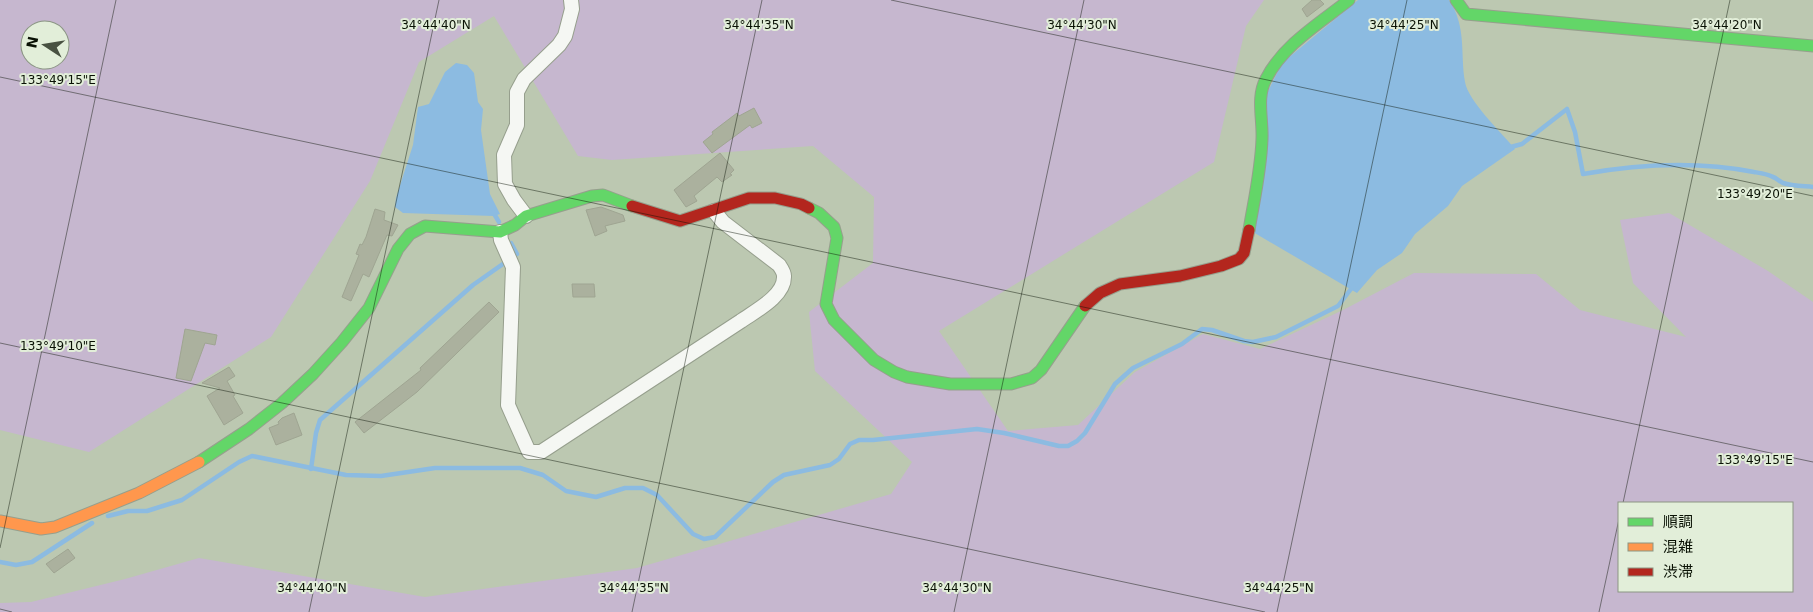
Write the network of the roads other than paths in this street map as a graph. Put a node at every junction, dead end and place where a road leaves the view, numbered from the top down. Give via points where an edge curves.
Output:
1 (571, 0) edge
2 (1349, 0) edge
3 (1456, 0) edge
4 (1813, 46) edge
5 (714, 211) junction
6 (526, 216) junction
7 (500, 232) junction
8 (0, 521) edge

1 - 6 street via 565,36 524,78 517,92 517,124 504,155 505,184
2 - 5 street via 1276,62 1262,86 1259,162 1246,245 1239,259 1180,276 1120,284 1100,293 1075,319 1041,370 1023,382 950,384 894,372 874,360 834,320 826,304 837,238 834,227 824,218 801,204 775,198 749,198
3 - 4 street via 1466,14
5 - 6 street via 680,220 603,195
5 - 7 street via 723,222 779,265 784,275 782,286 772,299 741,321 541,452 529,452 508,405 513,267
6 - 7 street
7 - 8 street via 425,226 414,231 404,240 369,307 328,359 273,411 219,452 138,495 64,523 42,529

